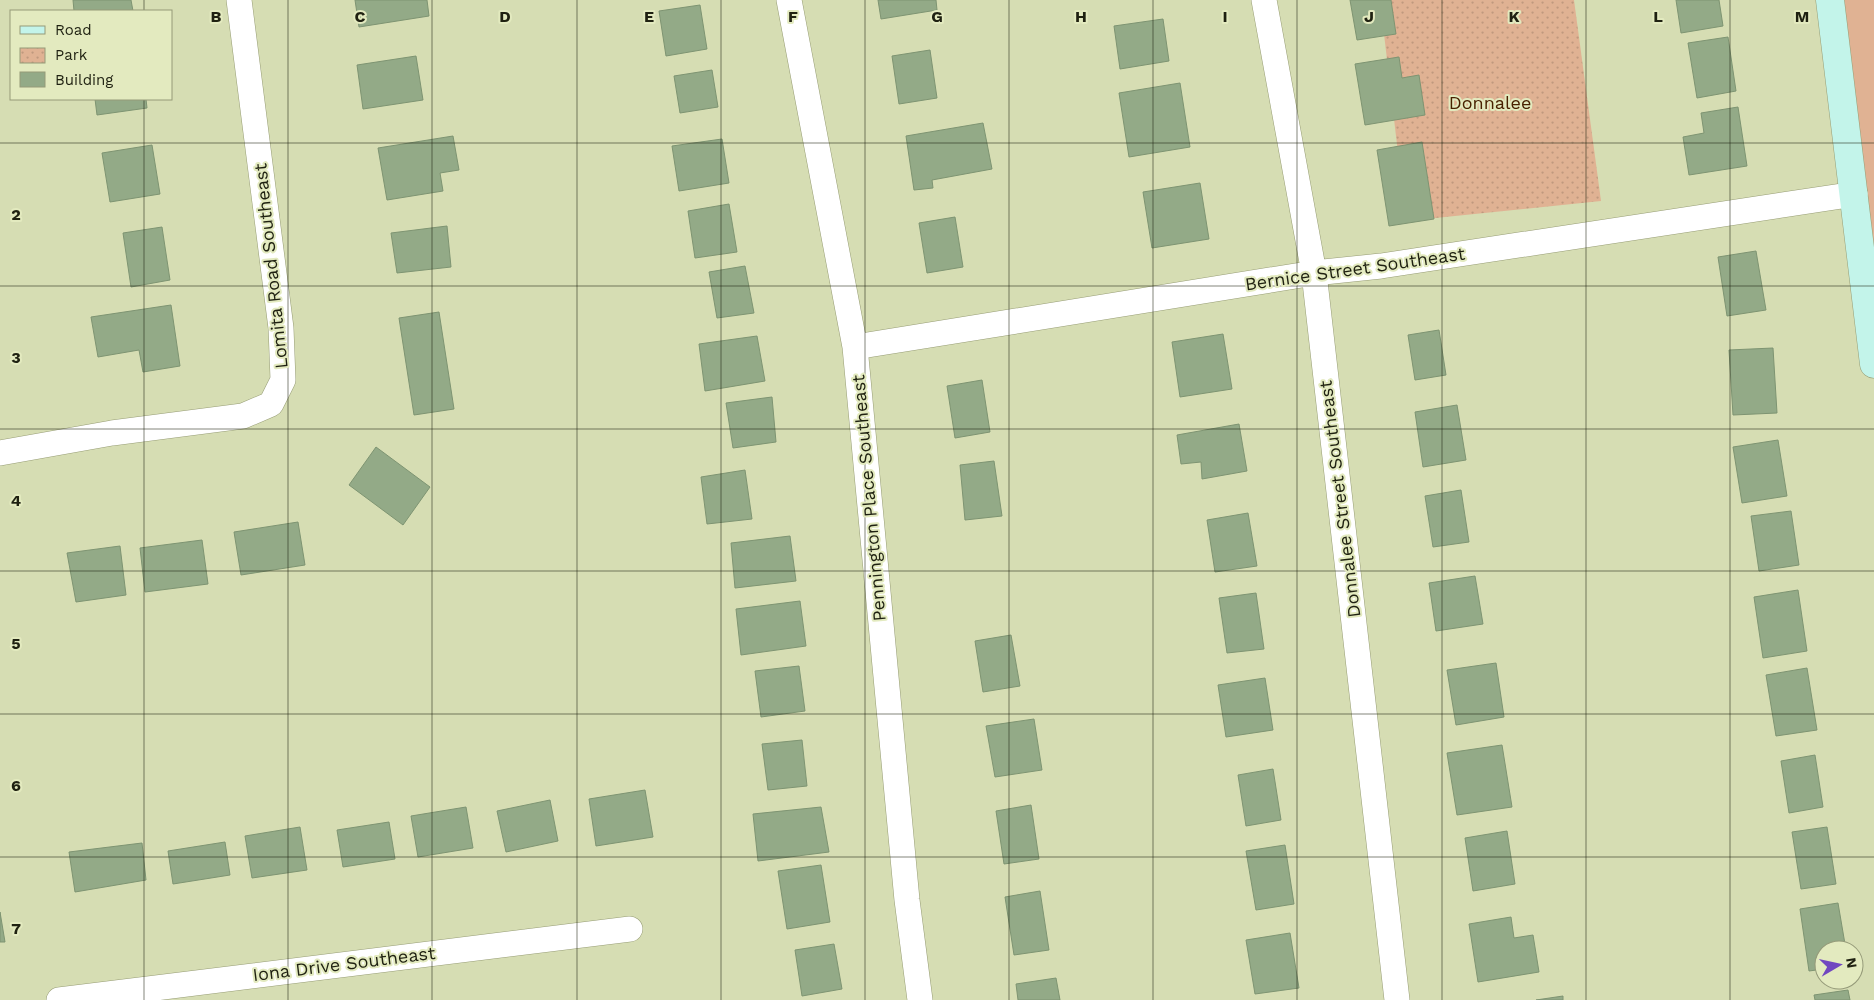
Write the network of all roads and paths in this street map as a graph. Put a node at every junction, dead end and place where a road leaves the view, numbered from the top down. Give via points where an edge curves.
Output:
1 (239, 0) edge
2 (789, 0) edge
3 (1264, 0) edge
4 (1830, 0) edge
5 (1855, 194) junction
6 (1314, 273) junction
7 (855, 347) junction
8 (1874, 364) edge
9 (0, 453) edge
10 (630, 929) dead end
11 (59, 1000) edge
12 (920, 1000) edge
13 (1398, 1000) edge

1 - 9 street, Lomita Road Southeast via 281,328 283,380 272,404 243,416 112,433
2 - 7 street, Pennington Place Southeast
3 - 6 street, Donnalee Street Southeast
4 - 5 main road
5 - 6 street, Bernice Street Southeast via 1382,266
5 - 8 main road
6 - 7 street, Bernice Street Southeast
6 - 13 street, Donnalee Street Southeast
7 - 12 street, Pennington Place Southeast via 907,900
10 - 11 street, Iona Drive Southeast

